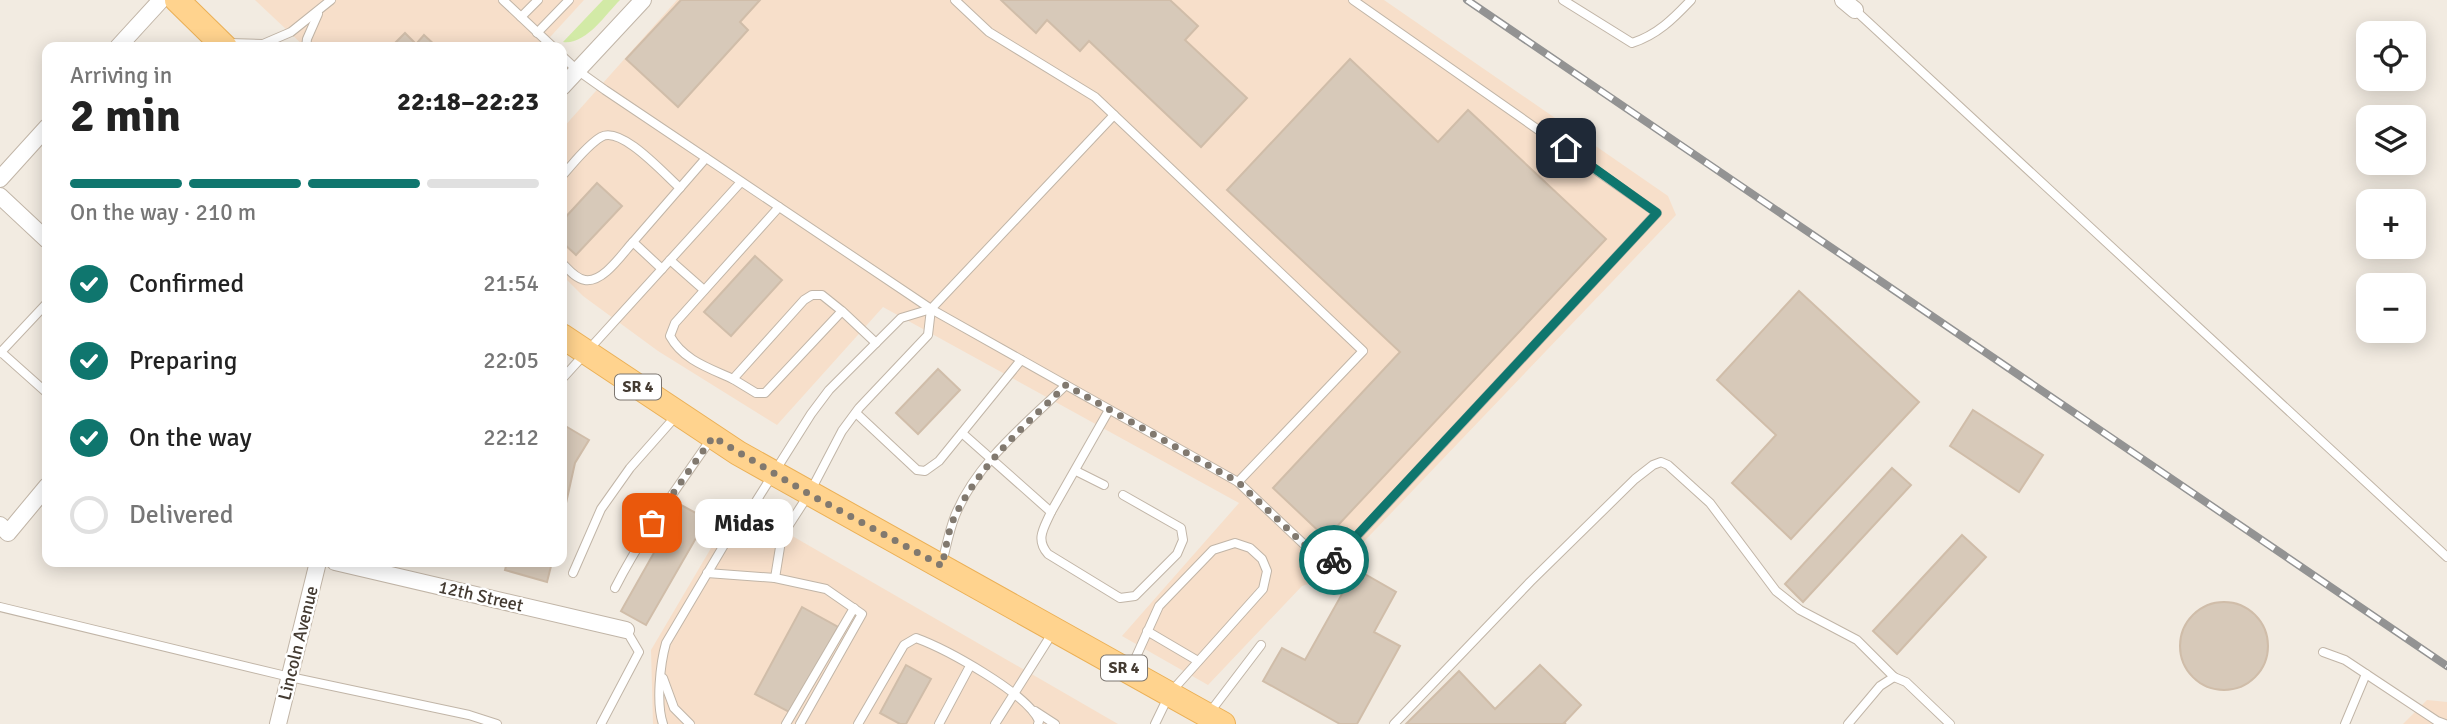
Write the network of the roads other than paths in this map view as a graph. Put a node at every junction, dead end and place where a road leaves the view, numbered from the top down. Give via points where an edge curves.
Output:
1 (161, 0) edge
2 (177, 0) edge
3 (331, 0) edge
4 (503, 0) edge
5 (538, 0) edge
6 (569, 0) edge
7 (643, 0) edge
8 (955, 0) edge
9 (1353, 0) edge
10 (1563, 0) edge
11 (1691, 0) edge
12 (1849, 5) edge
13 (319, 11) junction
14 (521, 18) junction
15 (537, 33) junction
16 (123, 42) edge
17 (219, 42) edge
18 (267, 42) edge
19 (307, 42) edge
20 (547, 42) edge
21 (567, 61) edge
22 (577, 70) junction
23 (567, 81) edge
24 (1114, 116) junction
25 (42, 133) edge
26 (706, 158) junction
27 (567, 171) edge
28 (0, 179) edge
29 (741, 182) junction
30 (680, 188) junction
31 (0, 197) edge
32 (779, 207) junction
33 (42, 235) edge
34 (633, 242) junction
35 (670, 260) junction
36 (567, 268) edge
37 (662, 269) junction
38 (704, 290) junction
39 (42, 308) edge
40 (931, 309) junction
41 (842, 311) junction
42 (567, 340) edge
43 (876, 343) junction
44 (1, 352) edge
45 (586, 353) junction
46 (1021, 359) junction
47 (567, 374) edge
48 (733, 379) junction
49 (1066, 385) junction
50 (42, 389) edge
51 (1109, 410) junction
52 (856, 413) junction
53 (678, 414) junction
54 (962, 433) junction
55 (713, 437) junction
56 (993, 459) junction
57 (1076, 471) junction
58 (775, 473) junction
59 (1238, 482) junction
60 (1104, 485) dead end
61 (42, 491) edge
62 (809, 494) junction
63 (1123, 495) dead end
64 (1051, 512) junction
65 (3, 532) edge
66 (2447, 557) edge
67 (942, 566) junction
68 (317, 567) edge
69 (356, 567) edge
70 (573, 573) dead end
71 (707, 573) junction
72 (775, 578) junction
73 (615, 588) dead end
74 (0, 607) edge
75 (854, 608) junction
76 (1054, 629) junction
77 (626, 630) joint
78 (1147, 631) junction
79 (1261, 645) dead end
80 (2323, 652) dead end
81 (1198, 662) junction
82 (970, 666) junction
83 (1129, 671) junction
84 (2366, 674) junction
85 (662, 676) junction
86 (290, 677) junction
87 (1894, 677) junction
88 (1015, 693) junction
89 (1170, 693) junction
90 (1035, 711) junction
91 (1211, 721) edge
92 (278, 724) edge
93 (497, 724) edge
94 (601, 724) edge
95 (663, 724) edge
96 (690, 724) edge
97 (786, 724) edge
98 (800, 724) edge
99 (858, 724) edge
100 (939, 724) edge
101 (995, 724) edge
102 (1038, 724) edge
103 (1055, 724) edge
104 (1155, 724) edge
105 (1394, 724) edge
106 (1848, 724) edge
107 (1950, 724) edge
108 (2344, 724) edge
109 (2445, 724) edge

1 - 16 street
2 - 17 main road
3 - 13 lane
4 - 14 lane
5 - 14 lane
6 - 15 lane
7 - 22 street
8 - 24 lane via 989,32 1095,97
9 - 59 lane via 1657,213 1328,567
10 - 11 lane via 1632,43 1648,38
12 - 66 lane
13 - 18 lane via 291,32
13 - 19 lane
14 - 15 lane
15 - 20 lane
21 - 22 lane
22 - 23 street
22 - 26 lane
24 - 40 lane
24 - 59 lane via 1363,351
25 - 28 street
26 - 29 lane
26 - 30 lane
27 - 30 lane via 598,138 616,135
29 - 32 lane
29 - 35 lane
30 - 34 lane
31 - 33 street
32 - 38 lane
32 - 40 lane
34 - 36 lane via 596,278 585,280
34 - 37 lane
35 - 37 lane
35 - 38 lane
37 - 45 lane
38 - 48 lane via 675,323 670,336 690,358
39 - 44 lane
40 - 43 lane via 901,318
40 - 46 lane
40 - 52 lane via 928,335
41 - 43 lane
41 - 48 lane via 765,393 756,393
41 - 48 lane via 822,295 812,295
42 - 45 main road, SR 4
43 - 58 lane via 829,390
44 - 50 lane
45 - 47 lane
45 - 53 main road, SR 4
46 - 49 lane
46 - 54 lane
49 - 51 lane
49 - 56 lane
51 - 57 lane
51 - 59 lane
52 - 54 lane via 917,470 925,471 939,461
52 - 62 lane
53 - 55 main road, SR 4
53 - 70 lane via 601,509
54 - 56 lane
55 - 58 main road, SR 4
55 - 73 lane via 636,548
56 - 64 lane
56 - 67 lane via 955,516
57 - 60 lane
57 - 64 lane
58 - 62 main road, SR 4
58 - 71 lane
61 - 65 street
62 - 67 main road, SR 4
62 - 72 lane via 781,541
63 - 64 lane via 1181,528 1183,540 1177,554 1135,596 1120,598 1048,554 1040,537
67 - 76 main road, SR 4
68 - 86 street, Lincoln Avenue
69 - 77 street, 12th Street
71 - 72 lane
71 - 85 lane via 666,643
72 - 75 lane via 826,589
74 - 86 lane
75 - 97 lane
75 - 98 lane via 862,614
76 - 83 main road, SR 4
76 - 88 lane
77 - 94 lane via 639,652
78 - 81 lane
78 - 81 lane via 1159,606 1213,550 1235,543 1250,548 1267,571 1263,589
78 - 83 lane
79 - 91 lane
80 - 84 lane
81 - 89 lane
82 - 88 lane
82 - 99 lane via 916,638 904,645
82 - 100 lane
83 - 89 main road, SR 4
84 - 108 lane
84 - 109 lane
85 - 95 lane via 659,713
85 - 96 lane via 674,708
86 - 92 street, Lincoln Avenue
86 - 93 lane
87 - 105 lane via 1857,640 1800,610 1776,591 1710,502 1661,462 1635,479 1530,582
87 - 106 lane via 1880,686
87 - 107 lane via 1906,682
88 - 90 lane
88 - 101 lane
89 - 91 main road, SR 4
89 - 104 lane
90 - 102 lane
90 - 103 lane

